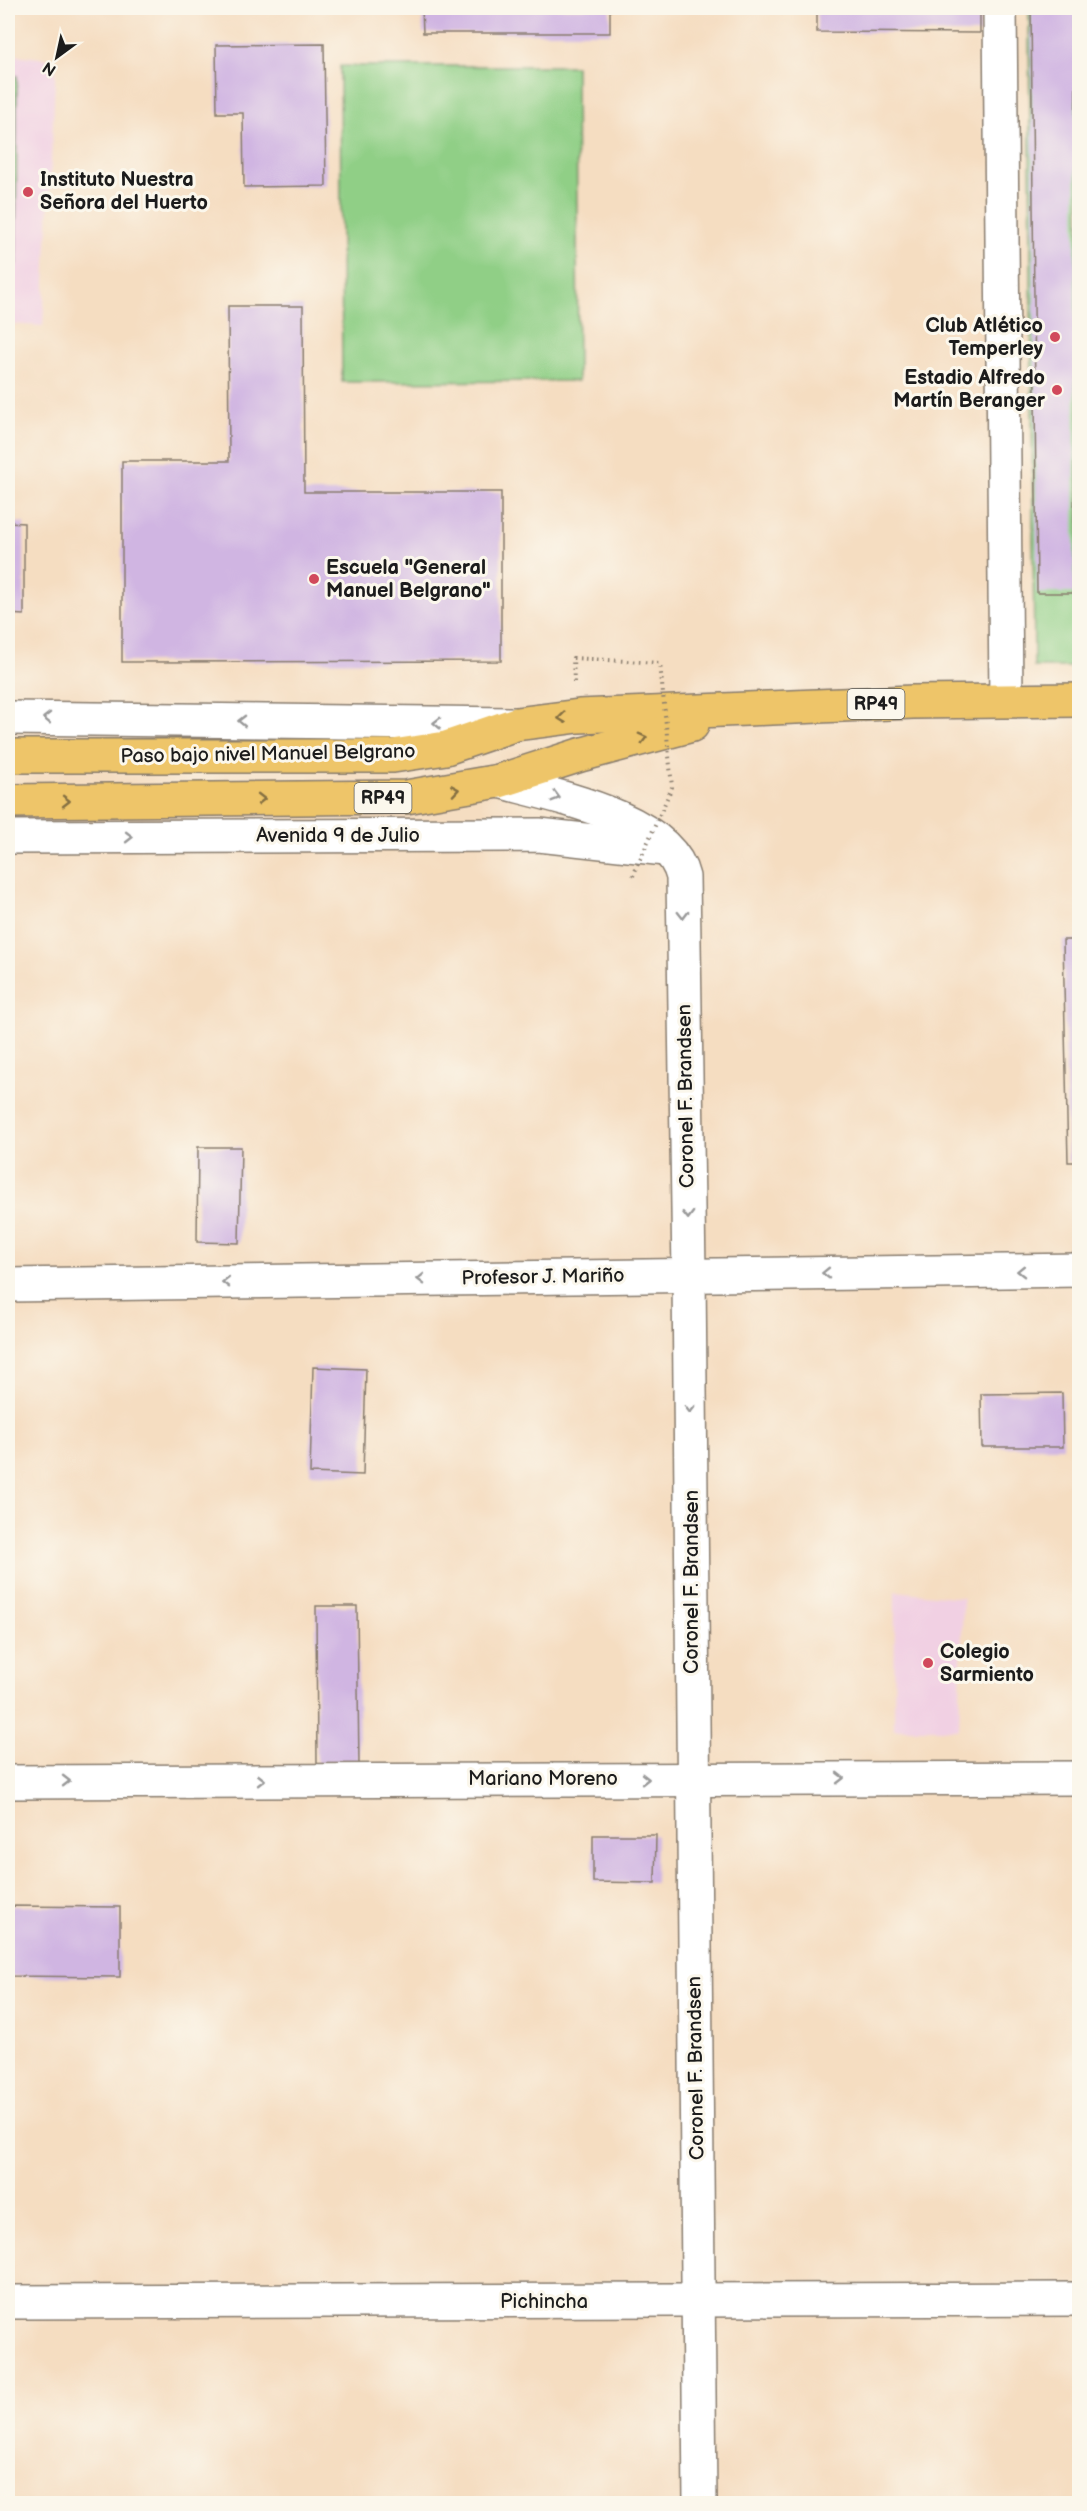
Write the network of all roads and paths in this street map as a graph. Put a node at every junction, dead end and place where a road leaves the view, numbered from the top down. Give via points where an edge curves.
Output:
1 (1000, 8) edge
2 (573, 658) dead end
3 (1006, 700) junction
4 (1080, 700) edge
5 (746, 710) junction
6 (8, 718) edge
7 (516, 724) junction
8 (8, 756) edge
9 (499, 781) junction
10 (8, 801) edge
11 (8, 837) edge
12 (667, 850) junction
13 (633, 876) dead end
14 (1080, 1270) edge
15 (689, 1274) junction
16 (8, 1285) edge
17 (1080, 1778) edge
18 (693, 1779) junction
19 (8, 1782) edge
20 (1080, 2299) edge
21 (8, 2302) edge
22 (699, 2302) junction
23 (700, 2504) edge

1 - 3 street
2 - 13 path, bridge via 660,663 672,787
3 - 4 main road, RP49
3 - 5 main road, RP49
5 -> 7 main road, Paso bajo nivel Manuel Belgrano / RP49 via 579,716
9 -> 5 main road, RP49
7 -> 6 street
7 - 8 main road, Paso bajo nivel Manuel Belgrano / RP49 via 446,748 393,756
10 -> 9 main road, RP49 via 381,798 454,791
9 -> 12 street, Coronel F. Brandsen via 614,813
11 -> 12 street, Avenida 9 de Julio via 539,835
12 -> 15 street, Coronel F. Brandsen via 680,866 683,877
14 -> 15 street, Profesor J. Mariño
15 -> 16 street, Profesor J. Mariño
15 -> 18 street, Coronel F. Brandsen
18 -> 17 street, Mariano Moreno
19 -> 18 street, Mariano Moreno
18 - 22 street, Coronel F. Brandsen
20 - 22 street, Pichincha
21 - 22 street, Pichincha
22 - 23 street, Coronel F. Brandsen

